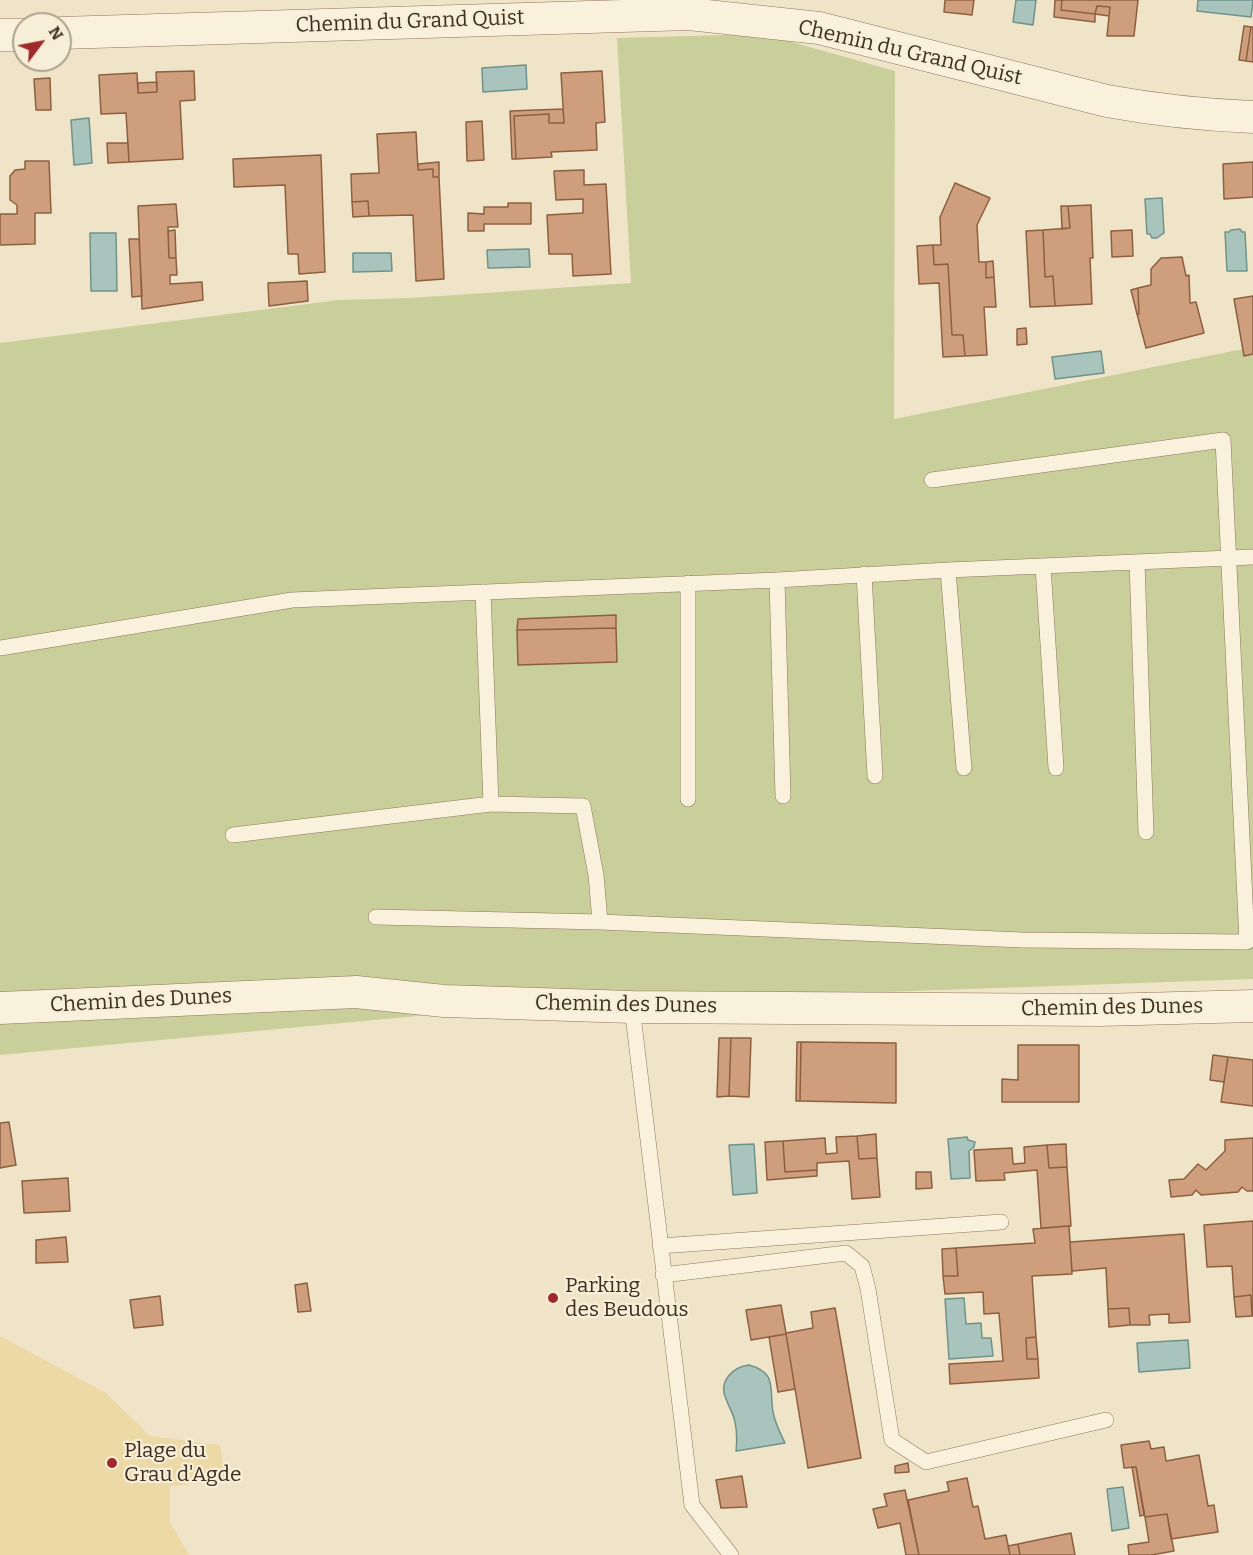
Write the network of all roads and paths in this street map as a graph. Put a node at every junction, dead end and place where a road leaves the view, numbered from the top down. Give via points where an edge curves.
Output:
1 (382, 11) edge
2 (72, 32) edge
3 (1253, 117) edge
4 (932, 480) dead end
5 (1228, 557) junction
6 (1253, 557) edge
7 (1137, 562) junction
8 (1043, 566) junction
9 (948, 570) junction
10 (864, 574) junction
11 (777, 580) junction
12 (688, 583) junction
13 (483, 592) junction
14 (0, 648) edge
15 (964, 768) dead end
16 (1056, 768) dead end
17 (875, 776) dead end
18 (783, 796) dead end
19 (688, 798) dead end
20 (490, 804) junction
21 (1146, 832) dead end
22 (233, 835) dead end
23 (376, 918) dead end
24 (600, 922) junction
25 (1253, 1006) edge
26 (632, 1007) junction
27 (0, 1008) edge
28 (1001, 1221) dead end
29 (660, 1246) junction
30 (663, 1275) junction
31 (1106, 1420) dead end
32 (731, 1555) edge

1 - 2 street, Chemin du Grand Quist
1 - 3 street, Chemin du Grand Quist via 689,14 807,27 1107,101 1185,113
4 - 5 lane via 1223,440
5 - 6 lane
5 - 7 lane
5 - 24 lane via 1247,942 1022,940
7 - 8 lane
7 - 21 lane
8 - 9 lane
8 - 16 lane
9 - 10 lane
9 - 15 lane
10 - 11 lane
10 - 17 lane
11 - 12 lane
11 - 18 lane
12 - 13 lane
12 - 19 lane
13 - 14 lane via 292,600
13 - 20 lane
20 - 22 lane
20 - 24 lane via 583,806
23 - 24 lane
25 - 26 street, Chemin des Dunes via 1101,1010
26 - 27 street, Chemin des Dunes via 444,1001 356,992
26 - 29 lane
28 - 29 lane
29 - 30 lane
30 - 31 lane via 846,1253 862,1266 866,1281 892,1440 926,1462
30 - 32 lane via 692,1505

